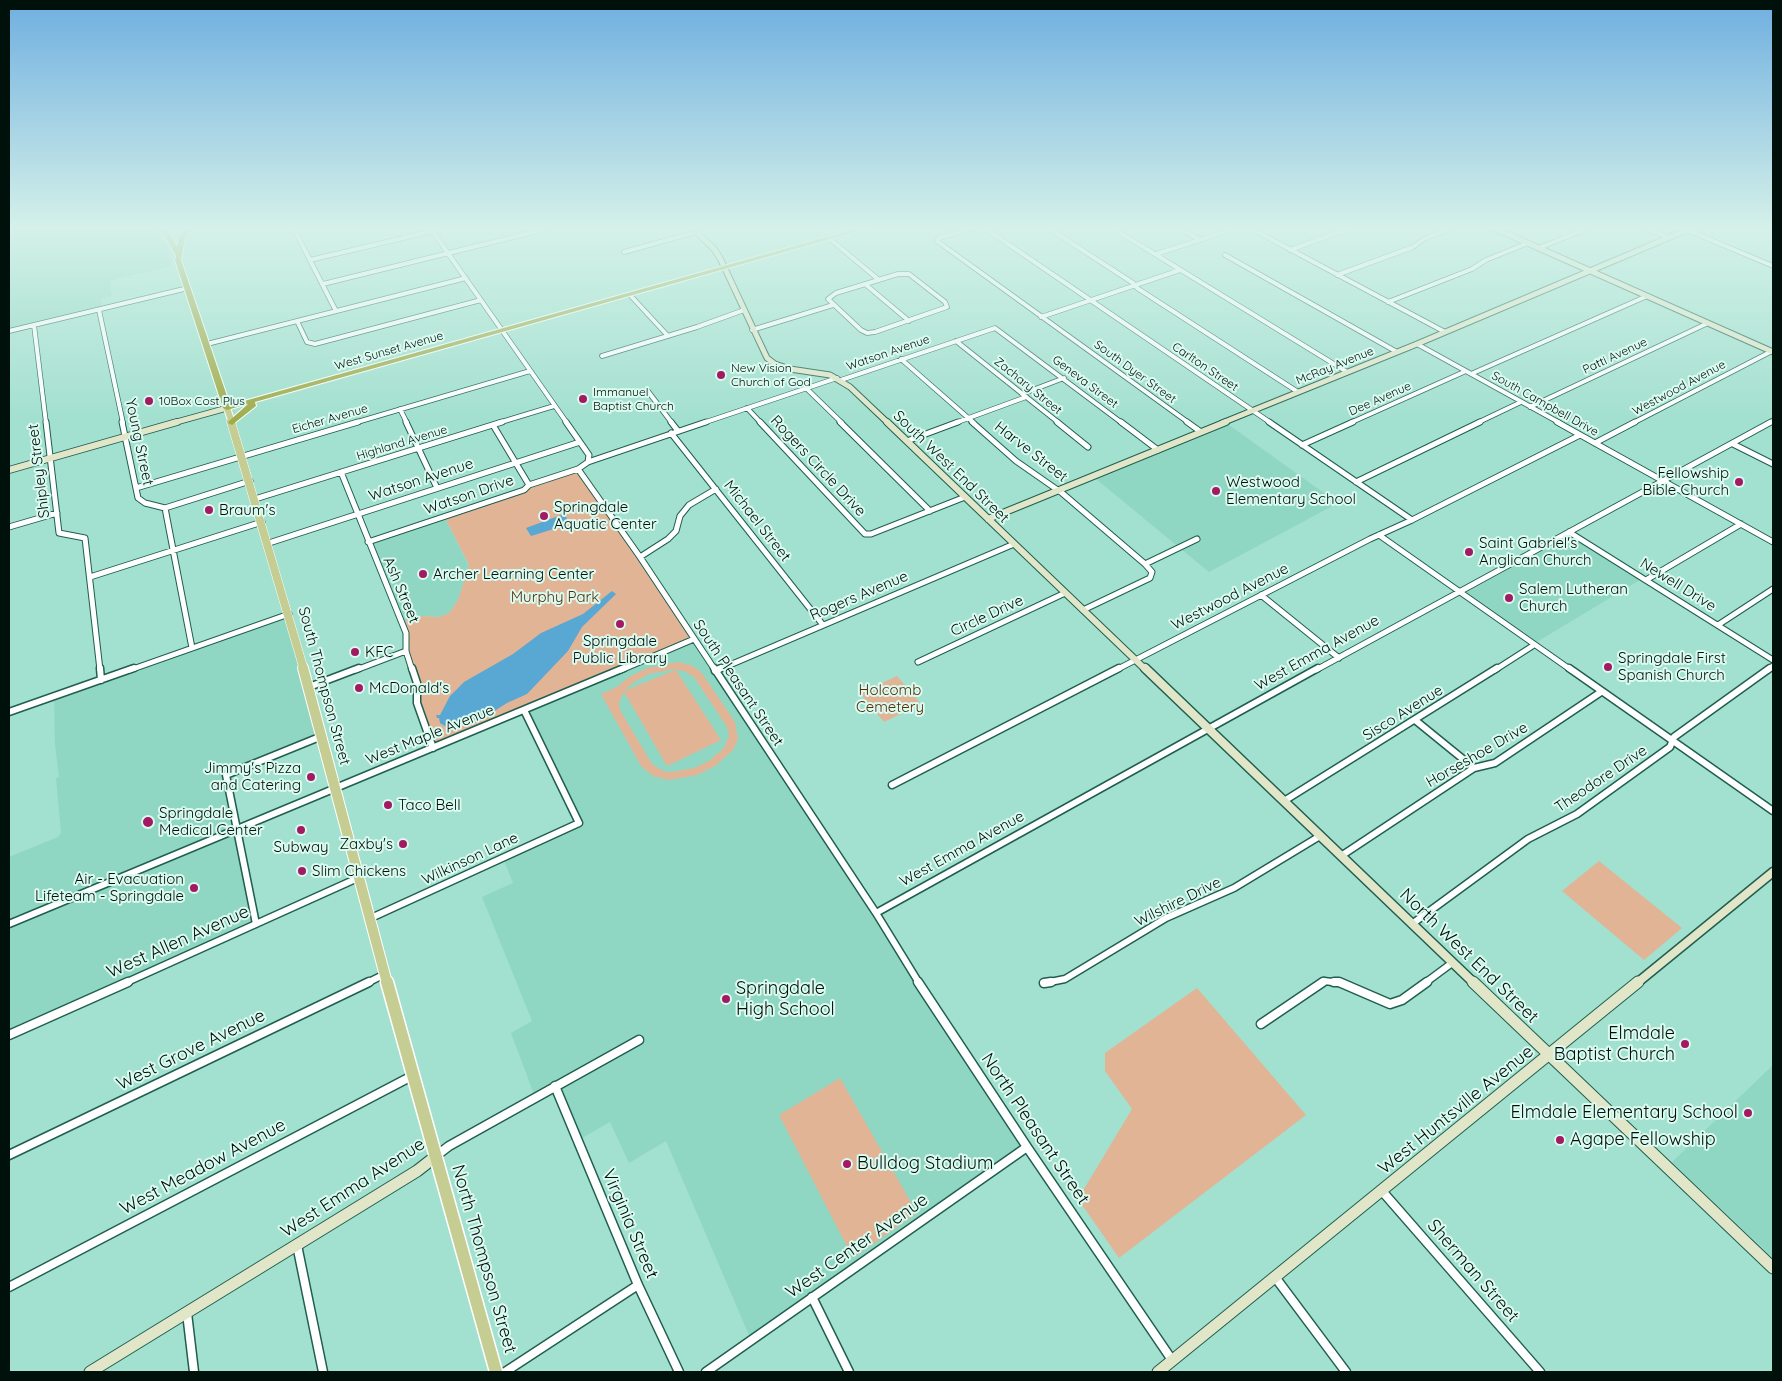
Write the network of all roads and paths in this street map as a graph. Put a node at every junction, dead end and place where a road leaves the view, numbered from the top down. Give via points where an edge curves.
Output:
1 (166, 293) edge
2 (190, 293) edge
3 (328, 293) edge
4 (405, 293) edge
5 (477, 293) edge
6 (635, 293) edge
7 (737, 293) edge
8 (836, 293) edge
9 (876, 293) edge
10 (933, 293) edge
11 (1009, 293) edge
12 (1080, 293) edge
13 (1109, 293) edge
14 (1147, 293) edge
15 (1218, 293) edge
16 (1293, 293) edge
17 (1372, 293) edge
18 (1410, 293) edge
19 (1537, 293) edge
20 (1641, 293) edge
21 (630, 295) junction
22 (1647, 296) junction
23 (481, 300) junction
24 (1090, 300) junction
25 (1388, 302) junction
26 (833, 305) junction
27 (99, 310) junction
28 (744, 310) junction
29 (336, 311) junction
30 (1041, 317) junction
31 (297, 321) junction
32 (909, 321) junction
33 (1708, 323) junction
34 (34, 326) junction
35 (999, 329) joint
36 (752, 330) junction
37 (502, 331) junction
38 (9, 332) edge
39 (1445, 332) junction
40 (668, 336) junction
41 (956, 341) junction
42 (207, 344) junction
43 (1417, 344) junction
44 (1772, 351) edge
45 (1397, 352) junction
46 (602, 356) dead end
47 (901, 359) junction
48 (530, 371) junction
49 (1466, 371) junction
50 (820, 372) junction
51 (1347, 372) junction
52 (1471, 374) junction
53 (1064, 378) junction
54 (839, 379) junction
55 (820, 384) junction
56 (806, 388) junction
57 (647, 390) dead end
58 (1298, 392) junction
59 (1024, 396) junction
60 (264, 398) junction
61 (1521, 402) junction
62 (554, 406) junction
63 (1530, 407) junction
64 (227, 408) junction
65 (747, 408) junction
66 (400, 409) junction
67 (1252, 411) junction
68 (969, 418) junction
69 (1773, 421) edge
70 (232, 423) junction
71 (493, 425) junction
72 (678, 431) junction
73 (1201, 432) junction
74 (671, 433) junction
75 (1580, 435) junction
76 (126, 437) junction
77 (907, 441) junction
78 (580, 442) junction
79 (1595, 443) junction
80 (1733, 444) junction
81 (1302, 445) junction
82 (1088, 447) dead end
83 (418, 448) junction
84 (1158, 450) junction
85 (242, 456) junction
86 (51, 458) junction
87 (588, 462) junction
88 (515, 463) junction
89 (1773, 464) edge
90 (578, 469) junction
91 (9, 470) edge
92 (341, 472) junction
93 (250, 481) junction
94 (1356, 482) junction
95 (1664, 482) junction
96 (529, 485) junction
97 (136, 488) junction
98 (437, 488) junction
99 (716, 489) junction
100 (1058, 490) junction
101 (965, 497) junction
102 (255, 499) junction
103 (165, 508) junction
104 (930, 510) junction
105 (57, 513) junction
106 (357, 514) junction
107 (988, 519) junction
108 (1412, 520) junction
109 (262, 522) junction
110 (1741, 524) junction
111 (9, 527) edge
112 (1569, 532) junction
113 (1379, 536) junction
114 (1197, 539) dead end
115 (368, 542) junction
116 (1773, 542) edge
117 (269, 543) junction
118 (1014, 544) junction
119 (174, 550) junction
120 (640, 558) junction
121 (1145, 564) junction
122 (90, 577) junction
123 (1646, 580) junction
124 (1773, 589) edge
125 (1458, 591) junction
126 (1065, 593) junction
127 (1261, 595) junction
128 (1083, 610) junction
129 (289, 614) junction
130 (823, 625) junction
131 (1718, 625) junction
132 (694, 639) junction
133 (1534, 645) junction
134 (192, 648) junction
135 (406, 651) junction
136 (1339, 658) junction
137 (1136, 660) junction
138 (1773, 660) edge
139 (918, 662) dead end
140 (1773, 666) edge
141 (715, 671) junction
142 (101, 680) junction
143 (309, 687) junction
144 (1601, 692) junction
145 (524, 710) junction
146 (9, 712) edge
147 (1415, 720) junction
148 (1209, 730) junction
149 (322, 736) junction
150 (1672, 742) junction
151 (433, 748) junction
152 (1474, 768) junction
153 (892, 785) dead end
154 (336, 787) junction
155 (1284, 801) junction
156 (1773, 811) edge
157 (237, 828) junction
158 (1320, 836) junction
159 (1341, 856) junction
160 (1773, 872) edge
161 (360, 877) junction
162 (876, 913) junction
163 (371, 918) junction
164 (9, 924) edge
165 (256, 924) junction
166 (1412, 924) junction
167 (1452, 963) junction
168 (386, 974) junction
169 (1044, 983) dead end
170 (1261, 1024) dead end
171 (9, 1035) edge
172 (639, 1040) dead end
173 (1550, 1055) junction
174 (412, 1076) junction
175 (555, 1086) junction
176 (1027, 1147) junction
177 (9, 1155) edge
178 (435, 1157) junction
179 (1382, 1190) junction
180 (297, 1245) junction
181 (1773, 1268) edge
182 (1275, 1277) junction
183 (638, 1285) junction
184 (9, 1287) edge
185 (812, 1297) junction
186 (187, 1313) junction
187 (1172, 1360) junction
188 (90, 1372) edge
189 (194, 1372) edge
190 (323, 1372) edge
191 (496, 1372) edge
192 (505, 1372) edge
193 (679, 1372) edge
194 (706, 1372) edge
195 (849, 1372) edge
196 (1158, 1372) edge
197 (1346, 1372) edge
198 (1540, 1372) edge

1 - 27 street
2 - 42 highway, South Thompson Street
3 - 29 street
4 - 29 street
5 - 23 street
6 - 21 highway, West Sunset Avenue
7 - 28 street, South West End Street
8 - 26 street via 828,299
9 - 32 street
10 - 32 street via 947,305 946,309
11 - 30 street, South Dyer Street
12 - 24 street, Carlton Street
13 - 24 street
14 - 58 street
15 - 51 street
16 - 45 street
17 - 25 street
18 - 25 street
19 - 39 street, McRay Avenue
20 - 22 street
21 - 37 highway, West Sunset Avenue
21 - 40 street
22 - 33 street
22 - 52 street
23 - 31 street via 311,344
23 - 37 street
24 - 30 street
24 - 67 street, Carlton Street
25 - 39 street
26 - 32 street via 867,333
26 - 36 street
27 - 34 street
27 - 76 street, Young Street
28 - 36 street, South West End Street
28 - 40 street
29 - 31 street
30 - 73 street, South Dyer Street
31 - 42 street
33 - 44 street
33 - 63 street, Patti Avenue
34 - 38 street
34 - 86 street, Shipley Street
35 - 41 street, Watson Avenue
35 - 53 street, Geneva Street
36 - 50 street, South West End Street via 764,354 775,364 790,370
37 - 48 street
37 - 60 highway, West Sunset Avenue
39 - 43 street, McRay Avenue
40 - 46 street
41 - 47 street, Watson Avenue
41 - 59 street, Zachary Street
42 - 64 highway, South Thompson Street
43 - 45 street, McRay Avenue
43 - 49 street, South Campbell Drive
44 - 79 street, Westwood Avenue
45 - 51 street, McRay Avenue
47 - 54 street, Watson Avenue
47 - 68 street, Harve Street
48 - 62 street
48 - 66 street, Eicher Avenue
49 - 52 street, South Campbell Drive
49 - 81 street, Dee Avenue
50 - 54 street, South West End Street
50 - 55 street via 824,379
51 - 58 street, McRay Avenue
52 - 61 street, South Campbell Drive
53 - 59 street
53 - 84 street, Geneva Street
54 - 55 street, Watson Avenue
54 - 77 street, South West End Street
55 - 56 street, Watson Avenue
56 - 65 street, Watson Avenue
56 - 104 street
57 - 72 street
58 - 67 street, McRay Avenue
59 - 68 street
59 - 82 street, Zachary Street
60 - 64 highway, West Sunset Avenue
60 - 70 highway via 247,408
61 - 63 street, South Campbell Drive
61 - 94 street
62 - 71 street, Highland Avenue
62 - 78 street
63 - 75 street, South Campbell Drive
64 - 70 main road, South Thompson Street
64 - 76 street, West Sunset Avenue
65 - 72 street, Watson Avenue
65 - 104 street, Rogers Circle Drive via 865,534
66 - 83 street
66 - 85 street, Eicher Avenue
67 - 73 street, McRay Avenue
67 - 81 street, Carlton Street
68 - 77 street
68 - 100 street, Harve Street via 1016,460
69 - 80 street, West Emma Avenue
70 - 85 main road, South Thompson Street
71 - 83 street, Highland Avenue
71 - 88 street
72 - 74 street, Watson Avenue
73 - 84 street, McRay Avenue
74 - 87 street, Watson Avenue
74 - 99 street, Michael Street
75 - 79 street, South Campbell Drive
75 - 108 street, Westwood Avenue
76 - 86 street, West Sunset Avenue
76 - 97 street, Young Street
77 - 101 street, South West End Street
78 - 87 street via 589,455
78 - 88 street, Watson Avenue
79 - 95 street, South Campbell Drive
80 - 89 street
80 - 95 street, West Emma Avenue
81 - 94 street, Carlton Street
83 - 92 street, Highland Avenue
83 - 98 street
84 - 100 street, McRay Avenue
85 - 93 main road, South Thompson Street
85 - 97 street, Eicher Avenue
86 - 91 street, West Sunset Avenue
86 - 105 street, Shipley Street
87 - 90 street, Watson Avenue
88 - 96 street
88 - 98 street, Watson Avenue
90 - 96 street, Watson Drive
90 - 120 street, South Pleasant Street
92 - 102 street, Highland Avenue
92 - 106 street, Ash Street
93 - 102 main road, South Thompson Street
93 - 103 street
94 - 108 street, Carlton Street
95 - 110 street, South Campbell Drive
95 - 112 street, West Emma Avenue
96 - 115 street, Watson Drive via 524,490
97 - 103 street, Young Street via 141,501
98 - 106 street, Watson Avenue
99 - 120 street via 688,505 680,516 676,531
99 - 130 street, Michael Street
100 - 107 street, McRay Avenue
100 - 121 street, Harve Street
101 - 104 street, Rogers Circle Drive
101 - 107 street, South West End Street
102 - 109 main road, South Thompson Street
103 - 119 street
105 - 111 street
105 - 122 street, Shipley Street via 59,533 85,538
106 - 115 street, Ash Street
106 - 117 street, Watson Avenue
107 - 118 street, South West End Street
108 - 113 street, Westwood Avenue
109 - 117 main road, South Thompson Street
109 - 119 street
110 - 116 street, South Campbell Drive
110 - 123 street
112 - 123 street, Newell Drive
112 - 125 street, West Emma Avenue
113 - 125 street
113 - 127 street, Westwood Avenue
114 - 121 street
115 - 135 street, Ash Street via 406,633
117 - 129 main road, South Thompson Street
118 - 126 street, South West End Street
118 - 130 street, Rogers Avenue
119 - 122 street
119 - 134 street
120 - 132 street, South Pleasant Street
121 - 128 street via 1152,572 1150,578
122 - 142 street, Shipley Street
123 - 131 street, Newell Drive
124 - 131 street
125 - 133 street
125 - 136 street, West Emma Avenue
126 - 128 street, South West End Street
126 - 139 street, Circle Drive
127 - 136 street
127 - 137 street, Westwood Avenue
128 - 137 street, South West End Street
129 - 134 street
129 - 143 main road, South Thompson Street
130 - 141 street, Rogers Avenue
131 - 138 street, Newell Drive
132 - 141 street, South Pleasant Street
132 - 145 street, West Maple Avenue
133 - 144 street
133 - 147 street, Sisco Avenue
134 - 142 street
135 - 143 street
135 - 151 street, Ash Street via 417,683 417,703
136 - 148 street, West Emma Avenue
137 - 148 street, South West End Street
137 - 153 street, Westwood Avenue
140 - 150 street, Theodore Drive via 1674,737
141 - 162 street, South Pleasant Street
142 - 146 street
143 - 149 main road, South Thompson Street
144 - 150 street
144 - 152 street, Horseshoe Drive via 1495,763
145 - 151 street, West Maple Avenue
145 - 163 street, Wilkinson Lane via 579,822
147 - 152 street
147 - 155 street, Sisco Avenue
148 - 155 street, North West End Street
148 - 162 street, West Emma Avenue
149 - 154 main road, South Thompson Street
149 - 157 street via 226,775
150 - 156 street
150 - 166 street, Theodore Drive via 1670,747 1577,814 1528,839
151 - 154 street, West Maple Avenue
152 - 159 street, Horseshoe Drive
154 - 157 street, West Maple Avenue
154 - 161 main road, South Thompson Street
155 - 158 street, North West End Street
157 - 164 street, West Maple Avenue
157 - 165 street
158 - 159 street, North West End Street
158 - 169 street, Wilshire Drive via 1234,888 1166,918 1065,979
159 - 166 street, North West End Street
160 - 173 street, West Huntsville Avenue
161 - 163 main road, South Thompson Street
161 - 165 street, West Allen Avenue
162 - 176 street, North Pleasant Street
163 - 168 main road, South Thompson Street
165 - 171 street, West Allen Avenue
166 - 167 street, North West End Street
167 - 170 street via 1402,1000 1390,1004 1339,982 1324,981
167 - 173 street, North West End Street
168 - 174 main road, South Thompson Street
168 - 177 street, West Grove Avenue
172 - 175 street, West Emma Avenue
173 - 179 street, West Huntsville Avenue
173 - 181 street, North West End Street
174 - 178 main road, South Thompson Street
174 - 184 street, West Meadow Avenue
175 - 178 street, West Emma Avenue
175 - 183 street, Virginia Street
176 - 185 street, West Center Avenue
176 - 187 street, North Pleasant Street
178 - 180 street, West Emma Avenue
178 - 191 main road, North Thompson Street
179 - 182 street, West Huntsville Avenue
179 - 198 street, Sherman Street
180 - 186 street, West Emma Avenue
180 - 190 street
182 - 187 street, West Huntsville Avenue
182 - 197 street
183 - 192 street
183 - 193 street, Virginia Street
185 - 194 street, West Center Avenue
185 - 195 street
186 - 188 street, West Emma Avenue
186 - 189 street
187 - 196 street, West Huntsville Avenue

